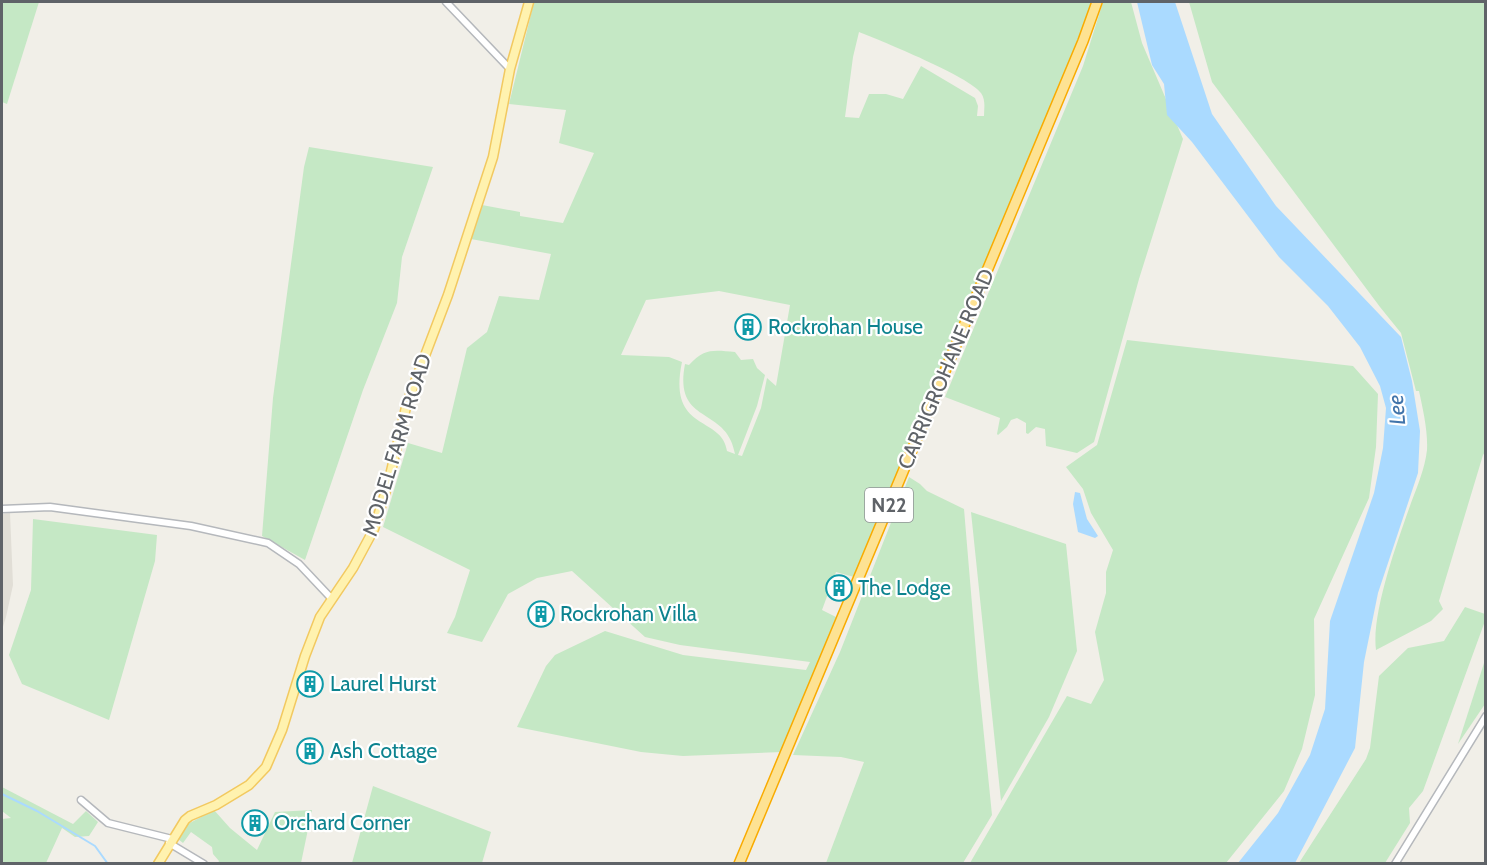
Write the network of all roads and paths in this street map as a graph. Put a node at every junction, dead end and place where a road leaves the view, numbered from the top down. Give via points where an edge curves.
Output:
1 (446, 2) edge
2 (529, 2) edge
3 (1097, 2) edge
4 (510, 69) junction
5 (2, 509) edge
6 (331, 598) junction
7 (1485, 716) edge
8 (81, 800) dead end
9 (171, 841) junction
10 (158, 864) edge
11 (204, 864) edge
12 (739, 864) edge
13 (1395, 864) edge

1 - 4 street
2 - 4 main road, MODEL FARM ROAD
3 - 12 highway, CARRIGROHANE ROAD / N22
4 - 6 main road, MODEL FARM ROAD via 493,157 448,296 407,403 374,529
5 - 6 street via 50,507 190,525 268,543 299,564
6 - 9 main road, MODEL FARM ROAD via 320,617 266,767 249,785 190,816
7 - 13 street
8 - 9 street via 108,823
9 - 10 main road, MODEL FARM ROAD
9 - 11 street

